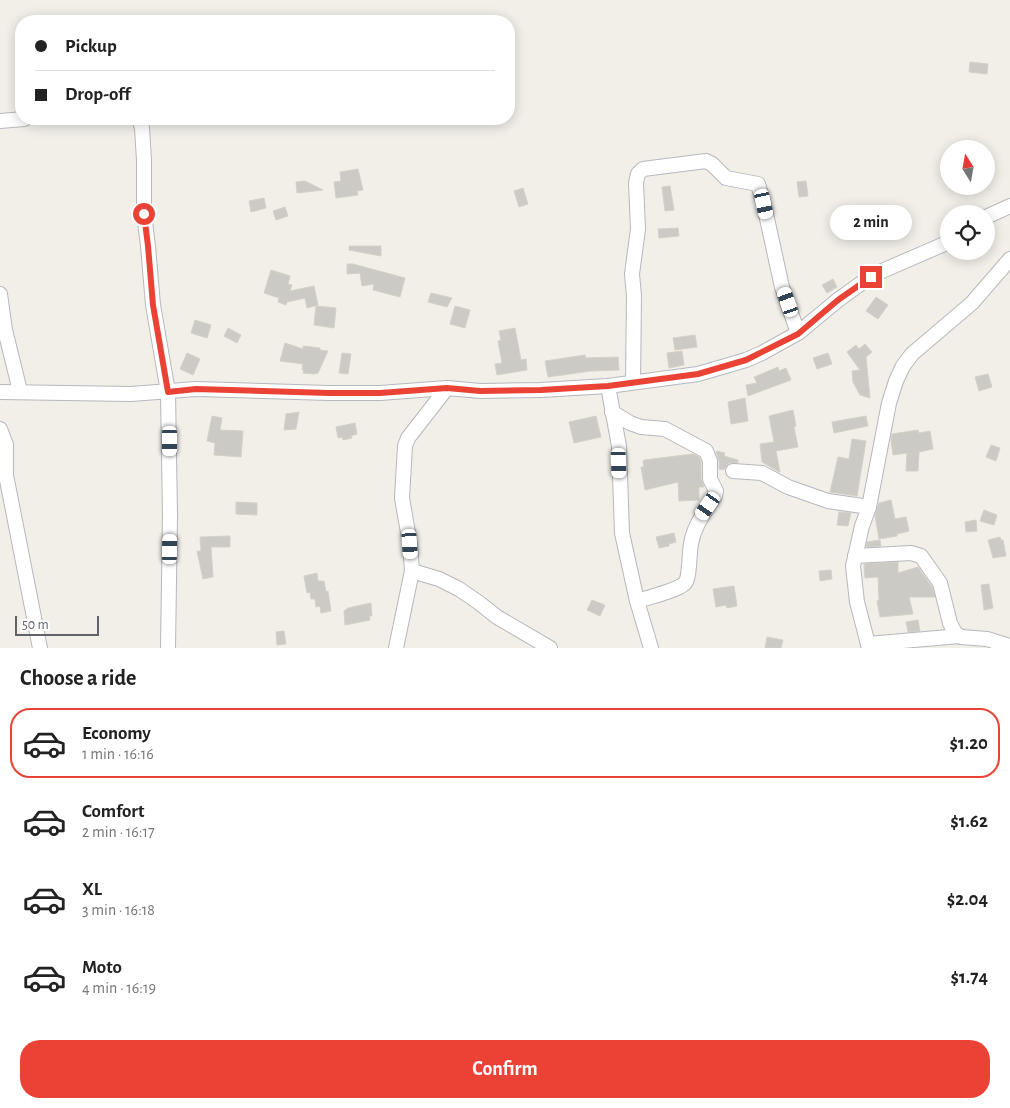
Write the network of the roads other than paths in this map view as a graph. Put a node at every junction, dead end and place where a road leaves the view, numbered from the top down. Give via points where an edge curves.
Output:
1 (15, 120) edge
2 (0, 122) edge
3 (141, 125) edge
4 (1010, 206) edge
5 (995, 213) edge
6 (940, 246) edge
7 (1010, 259) edge
8 (0, 294) edge
9 (798, 334) junction
10 (633, 382) junction
11 (608, 386) junction
12 (447, 388) junction
13 (20, 391) junction
14 (0, 392) edge
15 (168, 392) junction
16 (612, 412) junction
17 (0, 429) edge
18 (3, 460) edge
19 (733, 471) dead end
20 (869, 507) junction
21 (855, 556) junction
22 (412, 571) junction
23 (637, 602) junction
24 (960, 636) junction
25 (869, 646) edge
26 (1010, 646) edge
27 (40, 648) edge
28 (168, 648) edge
29 (396, 648) edge
30 (550, 648) edge
31 (651, 648) edge

1 - 2 street
3 - 15 street via 144,214 153,305
4 - 5 street
6 - 9 street via 860,284
7 - 20 street via 972,303 912,354 903,366 889,403
8 - 13 street
9 - 10 street via 728,366 698,374
9 - 10 street via 782,287 758,184 726,178 706,161 643,169 636,183 638,229 632,274
10 - 11 street
11 - 12 street via 524,391
11 - 16 street
12 - 15 street via 380,393 196,389
12 - 22 street via 405,446 402,498
13 - 14 street
13 - 15 street
15 - 28 street
16 - 23 street via 619,446 622,532
16 - 23 street via 641,427 665,430 706,451 710,457 710,478 716,491 694,531 685,583
17 - 18 street via 6,445
18 - 27 street
19 - 20 street via 762,473 788,487 828,501
20 - 21 street
21 - 24 street via 912,553 921,556 940,583 950,623
21 - 25 street via 856,593
22 - 29 street
22 - 30 street via 439,579
23 - 31 street
24 - 25 street
24 - 26 street

